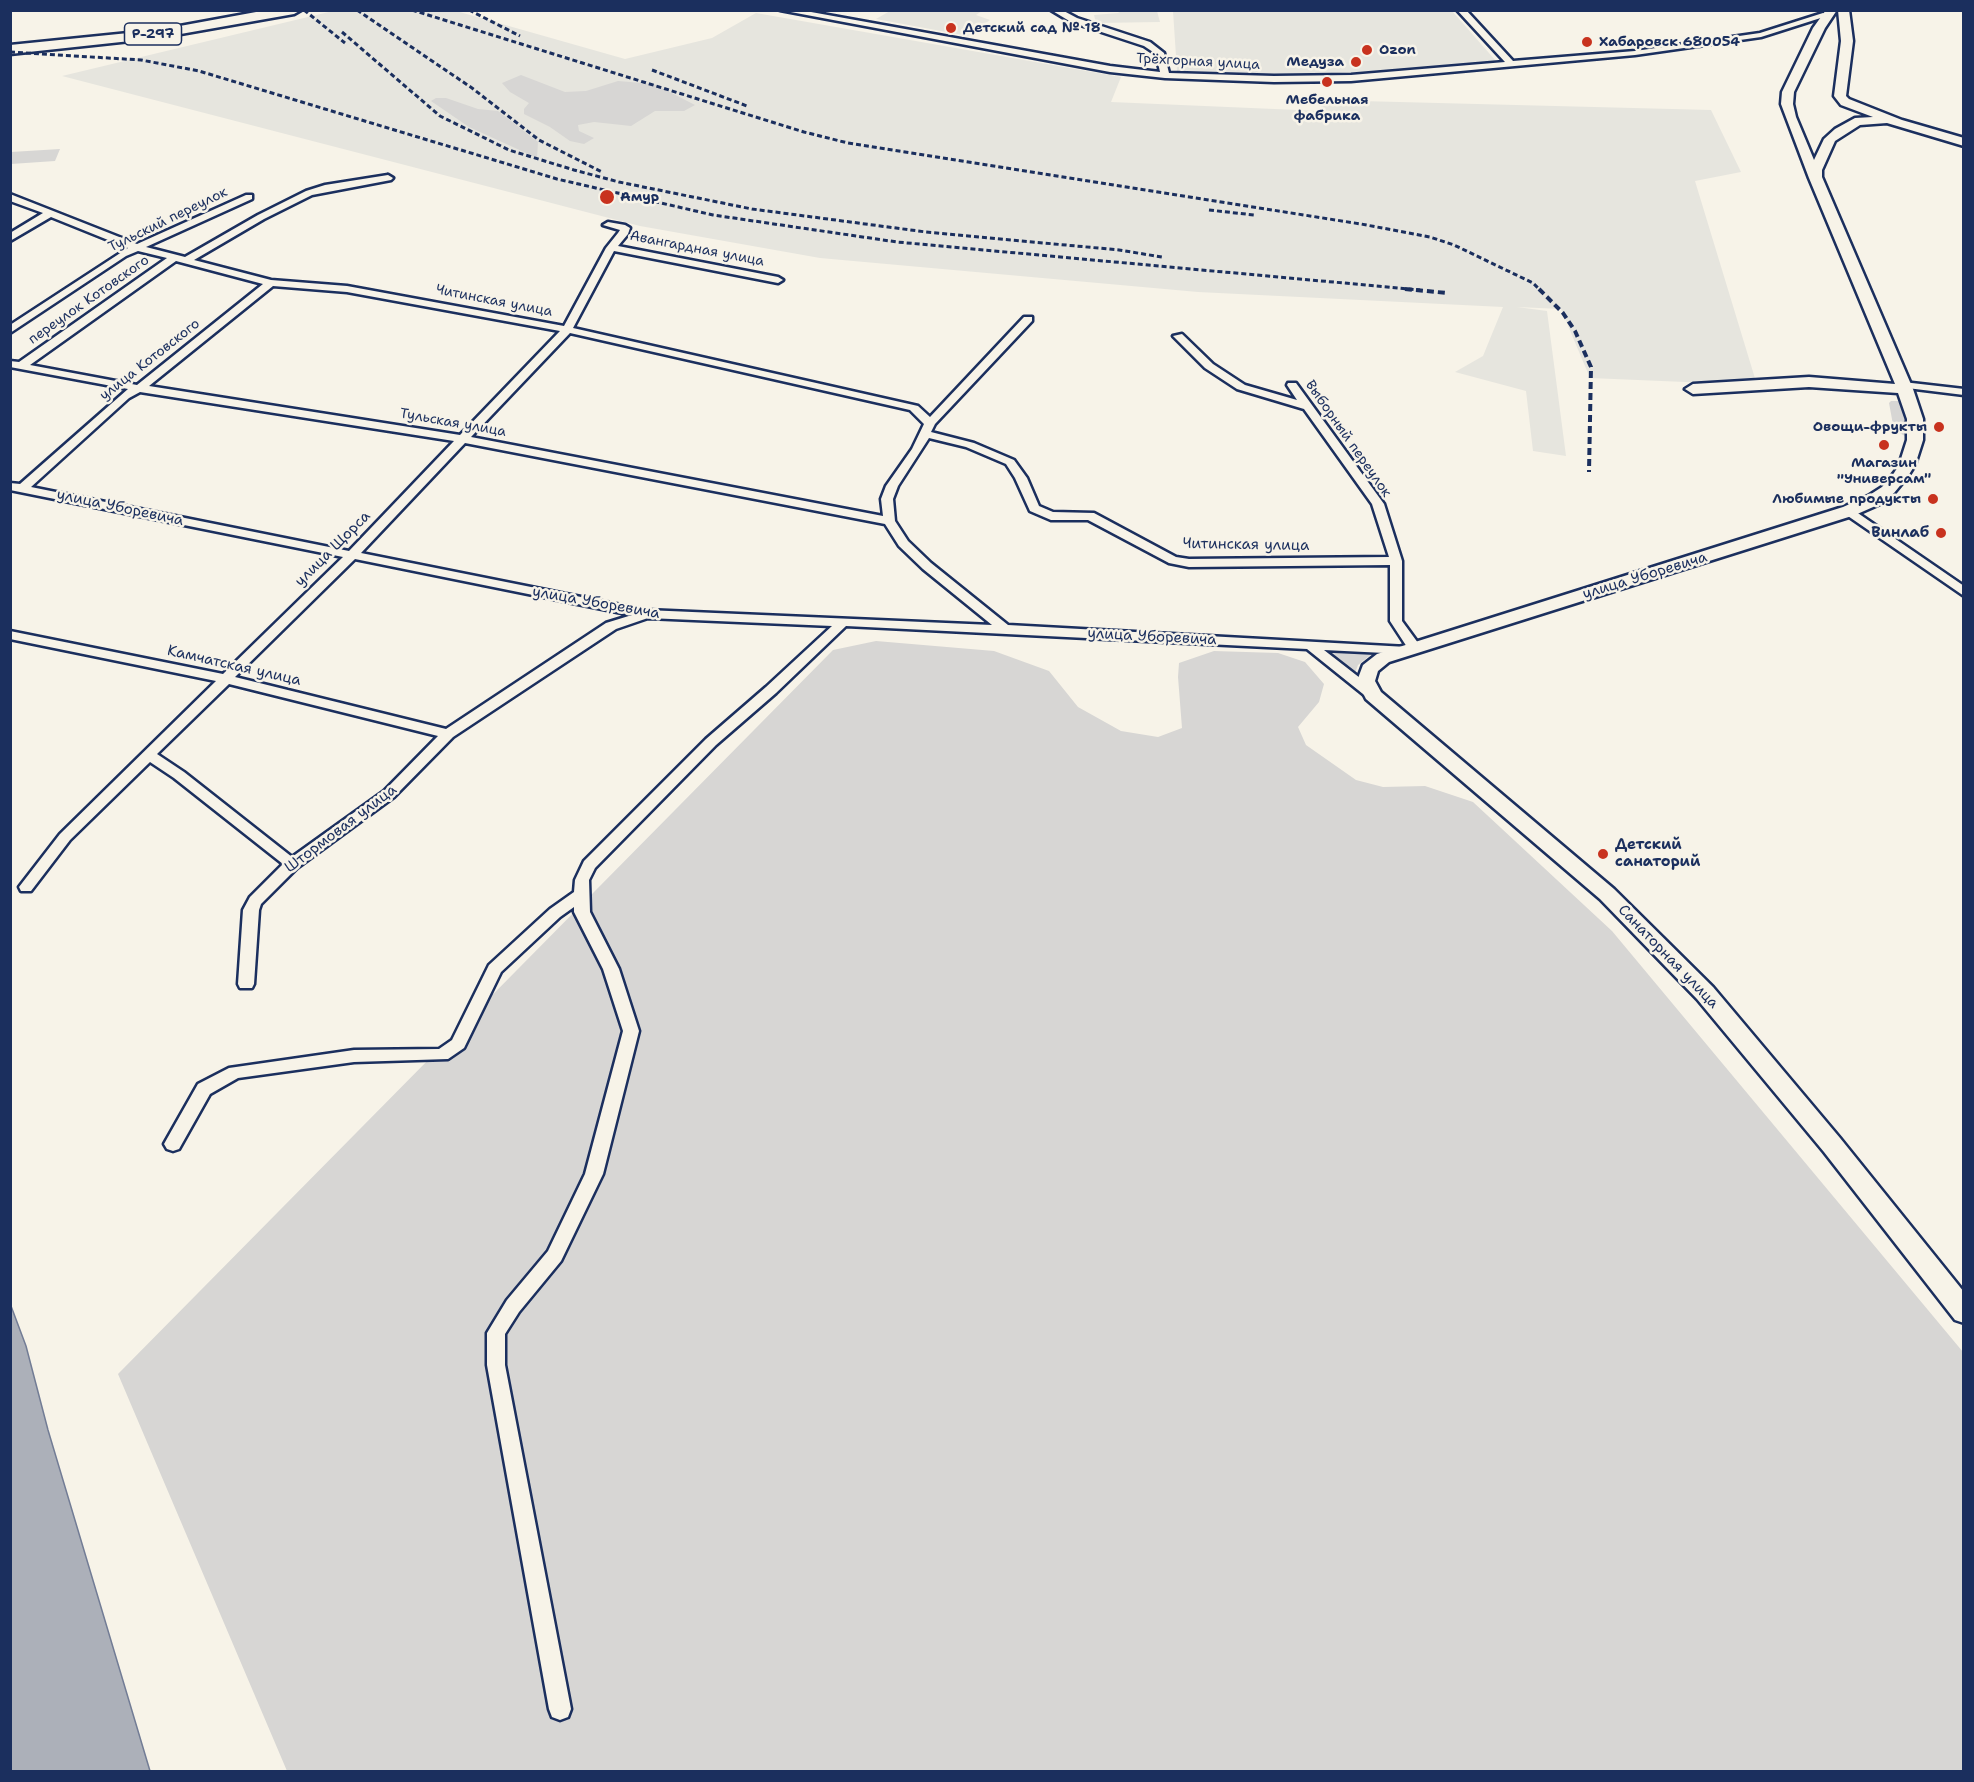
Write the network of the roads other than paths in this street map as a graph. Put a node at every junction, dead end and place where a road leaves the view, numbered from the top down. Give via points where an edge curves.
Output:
1 (294, 10) edge
2 (784, 10) edge
3 (1055, 10) edge
4 (1461, 10) edge
5 (1843, 10) edge
6 (1070, 13) edge
7 (1829, 13) edge
8 (1797, 24) junction
9 (1819, 28) junction
10 (10, 50) edge
11 (1511, 64) junction
12 (1165, 75) junction
13 (1898, 123) junction
14 (1794, 127) junction
15 (1839, 132) junction
16 (1964, 142) edge
17 (388, 178) dead end
18 (1815, 178) junction
19 (249, 196) dead end
20 (10, 197) edge
21 (50, 213) junction
22 (608, 225) dead end
23 (10, 228) edge
24 (22, 231) junction
25 (10, 238) edge
26 (135, 247) junction
27 (611, 249) junction
28 (179, 260) junction
29 (778, 280) dead end
30 (271, 283) junction
31 (1028, 320) dead end
32 (10, 330) edge
33 (566, 332) junction
34 (1178, 336) dead end
35 (16, 365) edge
36 (1292, 385) dead end
37 (1904, 387) junction
38 (138, 388) junction
39 (1692, 389) dead end
40 (1964, 392) edge
41 (1308, 407) junction
42 (928, 429) junction
43 (461, 439) junction
44 (17, 487) edge
45 (1849, 511) junction
46 (889, 521) junction
47 (351, 556) junction
48 (1396, 561) junction
49 (1964, 592) edge
50 (646, 614) junction
51 (843, 622) junction
52 (1005, 629) junction
53 (10, 635) edge
54 (1310, 645) junction
55 (1409, 648) junction
56 (226, 679) junction
57 (1373, 695) junction
58 (448, 734) junction
59 (149, 756) junction
60 (292, 864) junction
61 (26, 887) dead end
62 (580, 896) junction
63 (246, 984) dead end
64 (173, 1144) dead end
65 (1964, 1312) edge
66 (560, 1709) dead end

1 - 10 highway, Р-297 via 158,34
2 - 12 street, Трёхгорная улица via 1110,69
3 - 6 street
4 - 11 street
5 - 13 main road via 1848,41 1840,96 1856,108
6 - 12 street via 1091,27 1147,44 1160,53
7 - 8 street, Трёхгорная улица
7 - 9 main road
8 - 9 street
8 - 11 street, Трёхгорная улица via 1709,44
9 - 14 main road via 1788,92 1787,104
11 - 12 street, Трёхгорная улица via 1351,78
13 - 15 main road via 1859,121
13 - 16 main road
14 - 15 main road via 1815,133
14 - 18 main road, улица Уборевича
15 - 18 main road via 1830,139
17 - 28 street via 309,193
18 - 37 main road, улица Уборевича
19 - 26 street, Тульский переулок
20 - 21 street, Читинская улица
21 - 24 street
21 - 26 street, Читинская улица
22 - 27 street, улица Щорса via 625,228
23 - 24 street
24 - 25 street
26 - 28 street, Читинская улица
26 - 32 street, Тульский переулок
27 - 29 street, Авангардная улица
27 - 33 street, улица Щорса
28 - 30 street, Читинская улица
28 - 35 street, переулок Котовского
30 - 33 street, Читинская улица via 347,289 542,324
30 - 38 street, улица Котовского
31 - 42 street
33 - 42 street, Читинская улица via 914,408
33 - 43 street, улица Щорса
34 - 41 street via 1209,366 1241,387
35 - 38 street, Тульская улица
36 - 41 street, Выборный переулок
37 - 39 main road via 1809,382
37 - 40 street
37 - 45 main road, улица Уборевича via 1915,418 1915,440 1907,465 1888,490
38 - 43 street, Тульская улица
38 - 44 street, улица Котовского
41 - 48 street, Выборный переулок via 1378,504
42 - 46 street via 892,486 887,499
42 - 48 street, Читинская улица via 1010,462 1034,508 1051,516 1090,516 1173,560
43 - 46 street, Тульская улица
43 - 47 street, улица Щорса
44 - 47 street, улица Уборевича
45 - 49 street
45 - 55 main road, улица Уборевича
46 - 52 street via 903,543 927,566
47 - 50 street, улица Уборевича
47 - 56 street, улица Щорса
48 - 55 street, Выборный переулок via 1396,621
50 - 51 street, улица Уборевича
50 - 58 street, Штормовая улица via 611,626
51 - 52 street, улица Уборевича
51 - 62 street via 711,741 589,865
52 - 54 street, улица Уборевича
53 - 56 street, Камчатская улица
54 - 55 street, улица Уборевича
54 - 57 street
55 - 57 main road via 1383,658 1370,669 1366,681
56 - 58 street, Камчатская улица
56 - 59 street, улица Щорса
57 - 65 main road, Санаторная улица via 1582,871 1706,993
58 - 60 street, Штормовая улица via 389,794
59 - 60 street
59 - 61 street, улица Щорса via 65,837
60 - 63 street, Штормовая улица via 255,901 251,910
62 - 64 street via 555,913 495,969 458,1044 442,1055 354,1056 235,1072 204,1089
62 - 66 street via 582,912 611,969 631,1030 594,1174 555,1256 496,1333 496,1365

